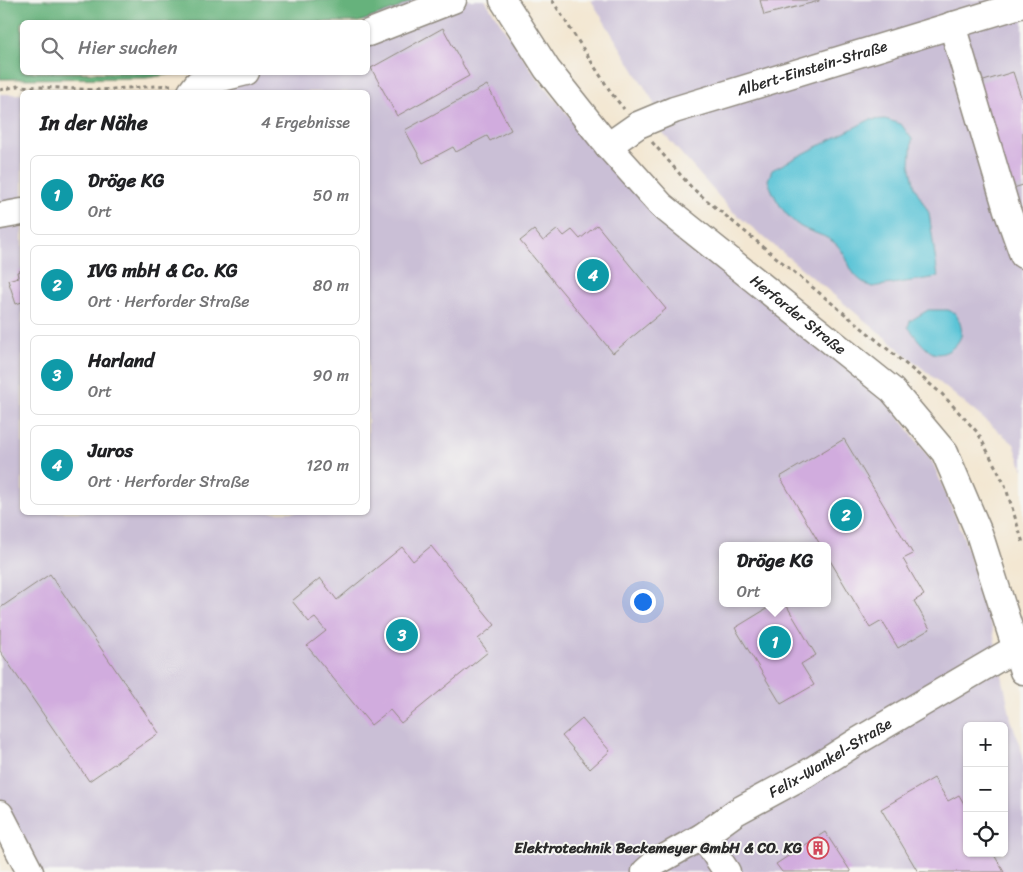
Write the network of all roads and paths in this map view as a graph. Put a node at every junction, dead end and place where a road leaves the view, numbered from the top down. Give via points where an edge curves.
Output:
1 (453, 0) edge
2 (503, 0) edge
3 (552, 0) edge
4 (1023, 4) edge
5 (952, 25) junction
6 (370, 32) edge
7 (236, 75) edge
8 (194, 88) edge
9 (0, 90) edge
10 (638, 125) junction
11 (608, 146) junction
12 (20, 212) edge
13 (0, 216) edge
14 (1023, 255) edge
15 (1023, 543) edge
16 (1021, 655) edge
17 (0, 814) edge
18 (703, 836) junction
19 (30, 872) edge
20 (645, 872) edge
21 (726, 872) edge

1 - 6 street
2 - 11 street, Herforder Straße via 547,69
3 - 10 path via 612,94
4 - 5 street, Albert-Einstein-Straße
5 - 10 street, Albert-Einstein-Straße via 674,110
5 - 14 street
7 - 8 street
8 - 9 path via 99,90 18,86
10 - 11 street, Albert-Einstein-Straße
10 - 15 path via 692,188 942,394 978,433 1005,485
11 - 16 street, Herforder Straße via 661,205 892,390 944,453 979,533
12 - 13 street
16 - 18 street, Felix-Wankel-Straße via 858,741 736,812
17 - 19 street
18 - 20 street, Felix-Wankel-Straße
18 - 21 street

